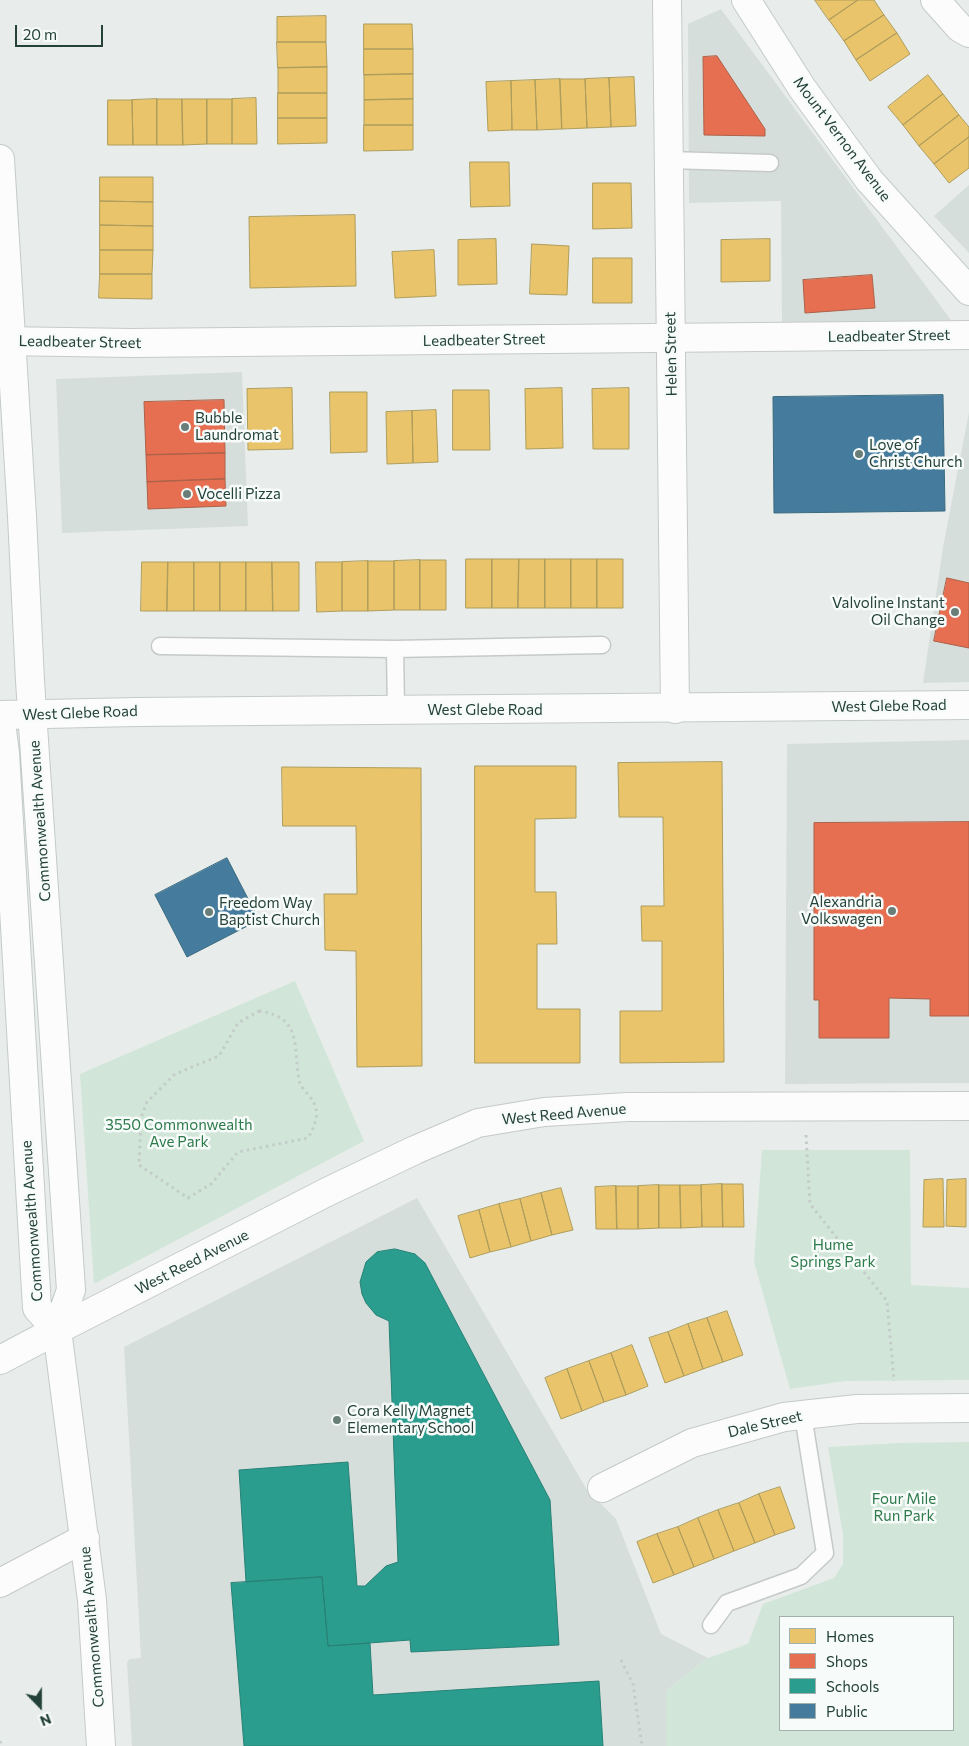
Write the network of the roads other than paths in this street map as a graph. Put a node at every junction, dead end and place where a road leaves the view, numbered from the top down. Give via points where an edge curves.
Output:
1 (667, 0) edge
2 (746, 0) edge
3 (935, 0) edge
4 (969, 33) edge
5 (0, 159) edge
6 (669, 160) junction
7 (770, 163) dead end
8 (969, 291) edge
9 (969, 336) edge
10 (671, 338) junction
11 (6, 342) edge
12 (602, 645) dead end
13 (160, 646) dead end
14 (395, 649) junction
15 (969, 705) edge
16 (675, 709) junction
17 (396, 710) junction
18 (0, 715) edge
19 (32, 715) junction
20 (969, 1106) edge
21 (57, 1330) junction
22 (0, 1360) edge
23 (969, 1408) edge
24 (803, 1415) junction
25 (602, 1488) dead end
26 (85, 1538) junction
27 (0, 1583) edge
28 (711, 1625) dead end
29 (101, 1746) edge

1 - 6 street, Helen Street
2 - 8 street, Mount Vernon Avenue via 802,88 869,180
3 - 4 street via 960,28
5 - 11 street, Commonwealth Avenue
6 - 7 lane
6 - 10 street, Helen Street
9 - 10 street, Leadbeater Street
10 - 11 street, Leadbeater Street
10 - 16 street, Helen Street
11 - 19 street, Commonwealth Avenue
12 - 14 lane
13 - 14 lane
14 - 17 lane
15 - 16 street, West Glebe Road
16 - 17 street, West Glebe Road
17 - 19 street, West Glebe Road
18 - 19 street, West Glebe Road
18 - 21 street, Commonwealth Avenue via 5,753 37,1308
19 - 21 street, Commonwealth Avenue via 71,1290
20 - 21 street, West Reed Avenue via 628,1107 544,1112 478,1123 328,1192
21 - 22 street, West Reed Avenue
21 - 26 street, Commonwealth Avenue
23 - 24 street, Dale Street via 857,1409
24 - 25 street, Dale Street via 784,1417 692,1443
24 - 28 lane via 825,1553 801,1576 727,1603
26 - 27 street
26 - 29 street, Commonwealth Avenue

